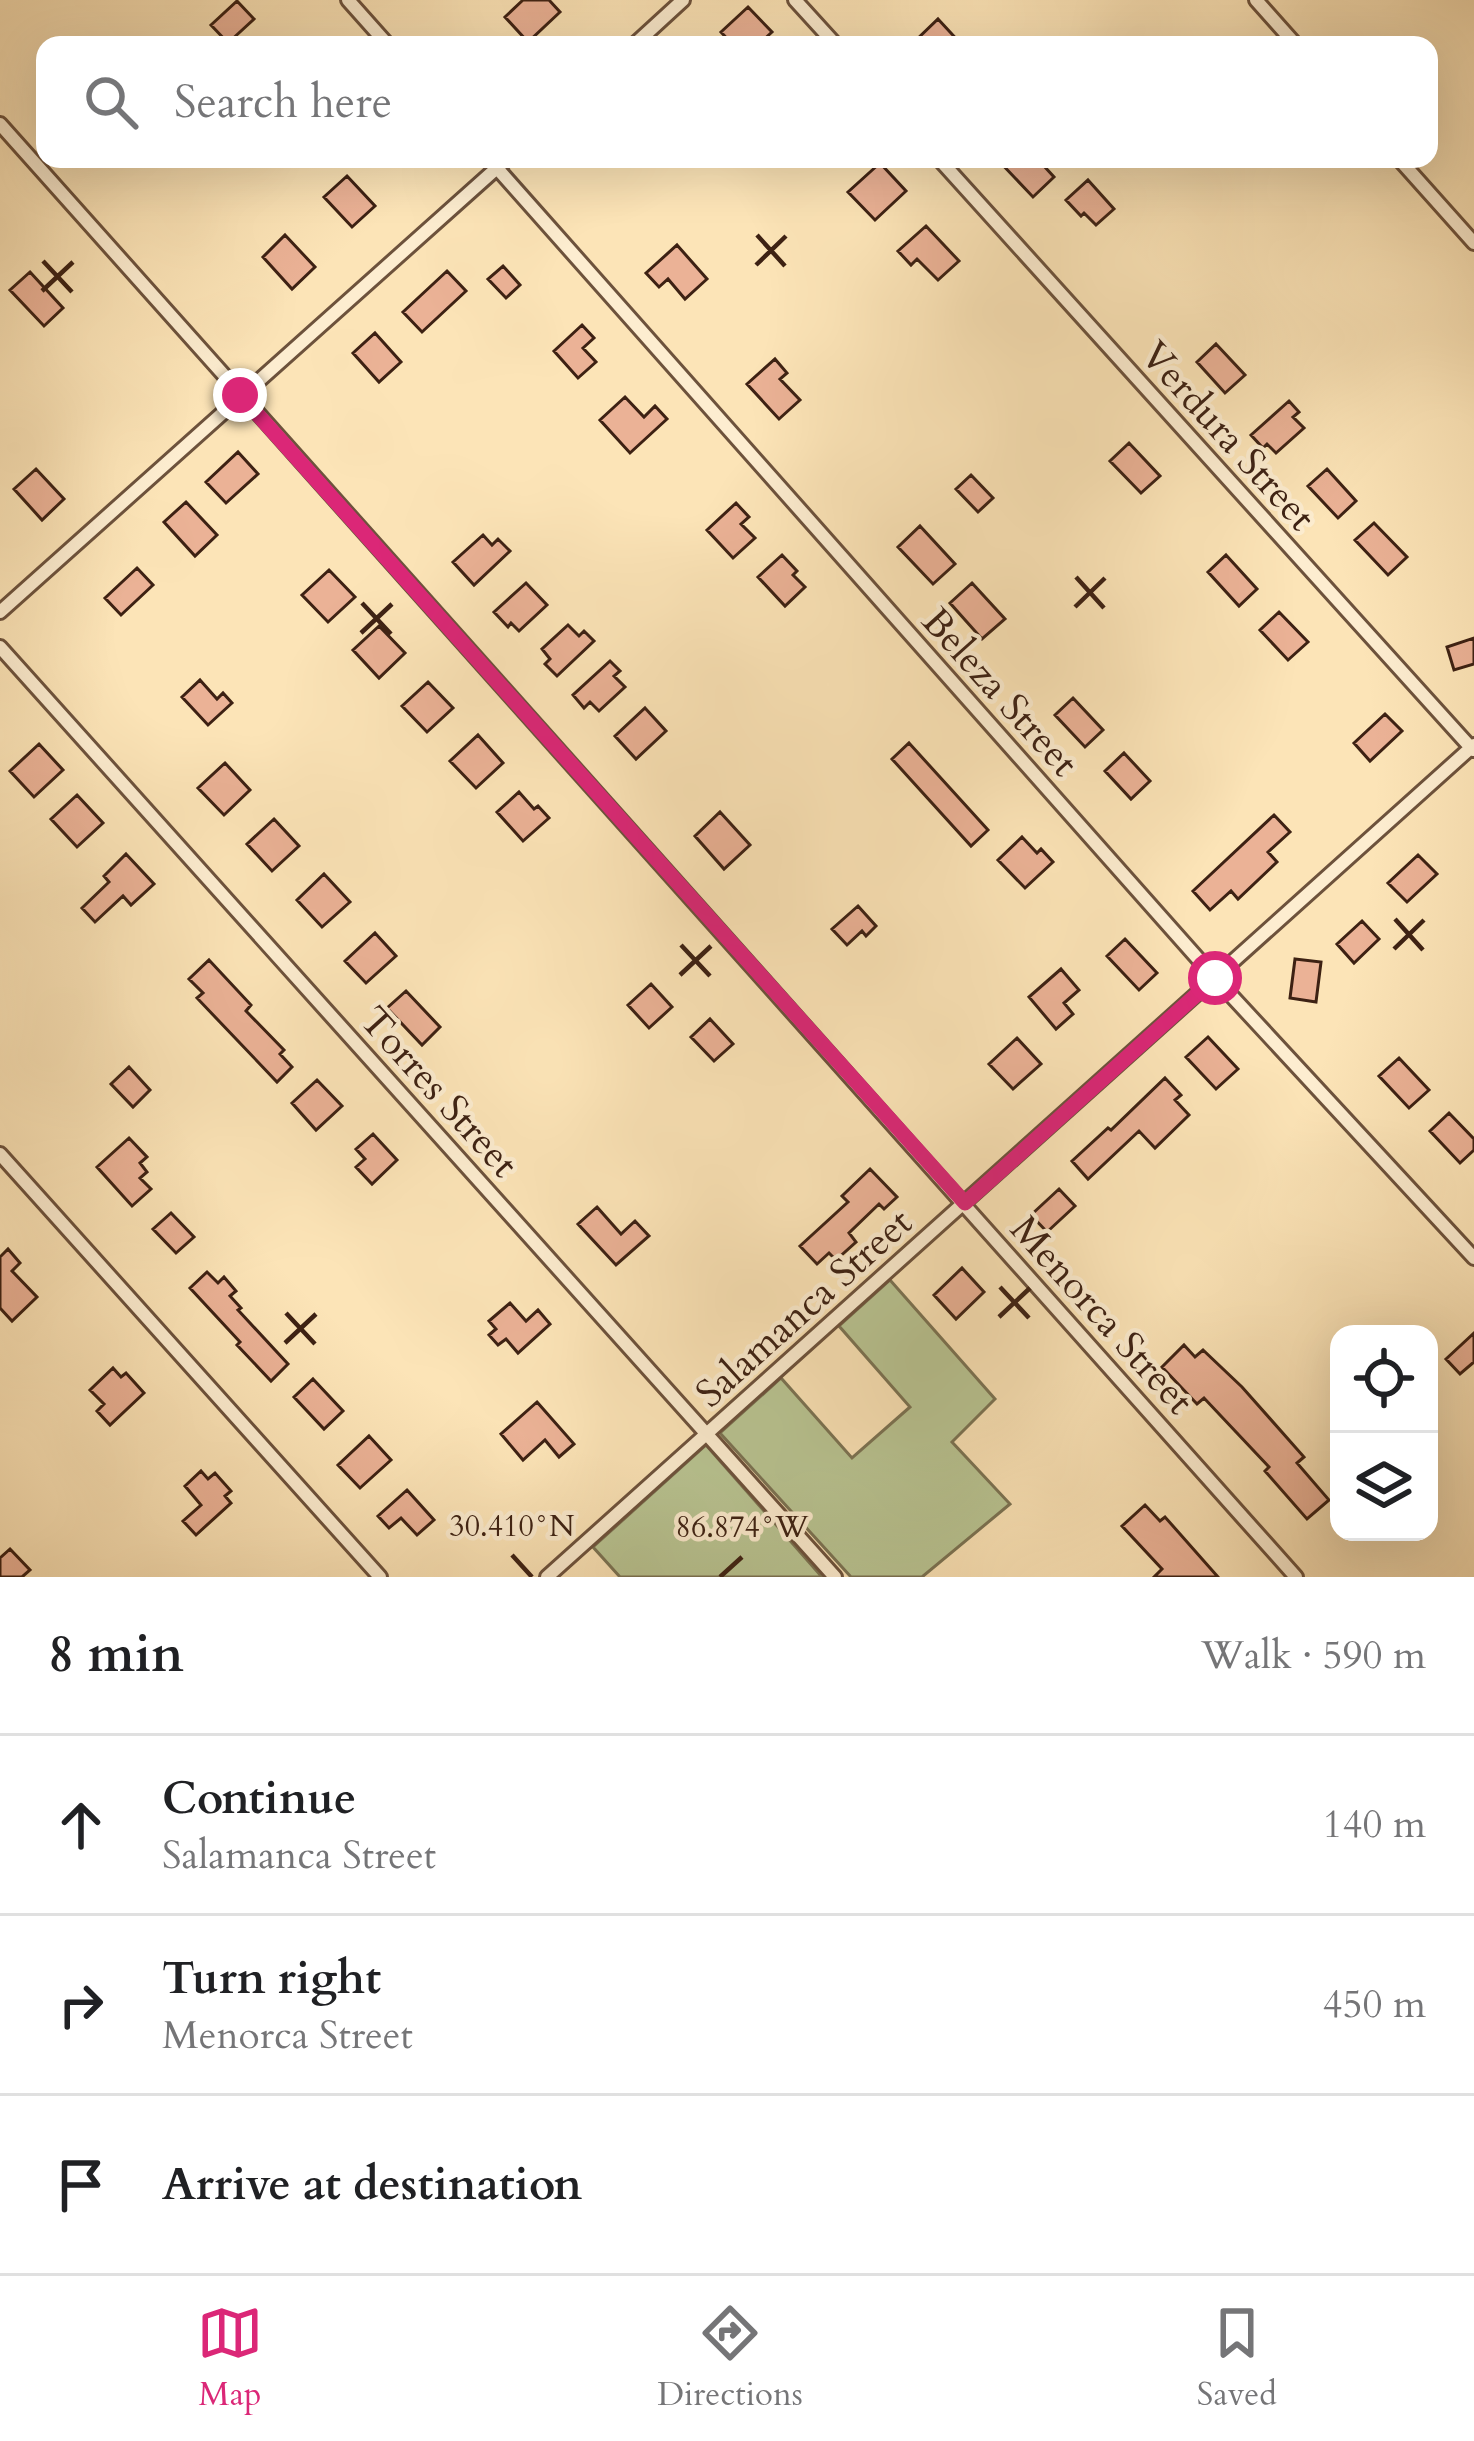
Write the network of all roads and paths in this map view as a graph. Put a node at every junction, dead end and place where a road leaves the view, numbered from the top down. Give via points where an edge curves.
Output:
1 (347, 0) edge
2 (683, 0) edge
3 (795, 0) edge
4 (1256, 0) edge
5 (380, 36) edge
6 (644, 36) edge
7 (828, 36) edge
8 (1289, 36) edge
9 (0, 124) edge
10 (36, 165) edge
11 (39, 168) edge
12 (491, 168) edge
13 (503, 168) edge
14 (947, 168) edge
15 (1407, 168) edge
16 (1474, 243) edge
17 (240, 395) junction
18 (0, 611) edge
19 (0, 647) edge
20 (1473, 748) edge
21 (1215, 978) junction
22 (0, 1154) edge
23 (965, 1203) junction
24 (1474, 1258) edge
25 (707, 1433) junction
26 (380, 1577) edge
27 (547, 1577) edge
28 (835, 1577) edge
29 (1296, 1577) edge

1 - 5 street
2 - 6 street
3 - 7 street
4 - 8 street
9 - 10 street, Menorca Street
11 - 17 street, Menorca Street
12 - 17 street
13 - 21 street, Beleza Street
14 - 20 street, Verdura Street
15 - 16 street
17 - 18 street
17 - 23 street, Menorca Street
19 - 25 street, Torres Street
20 - 21 street, Salamanca Street
21 - 23 street, Salamanca Street
21 - 24 street, Beleza Street
22 - 26 street
23 - 25 street, Salamanca Street
23 - 29 street, Menorca Street
25 - 27 street, Salamanca Street
25 - 28 street, Torres Street

